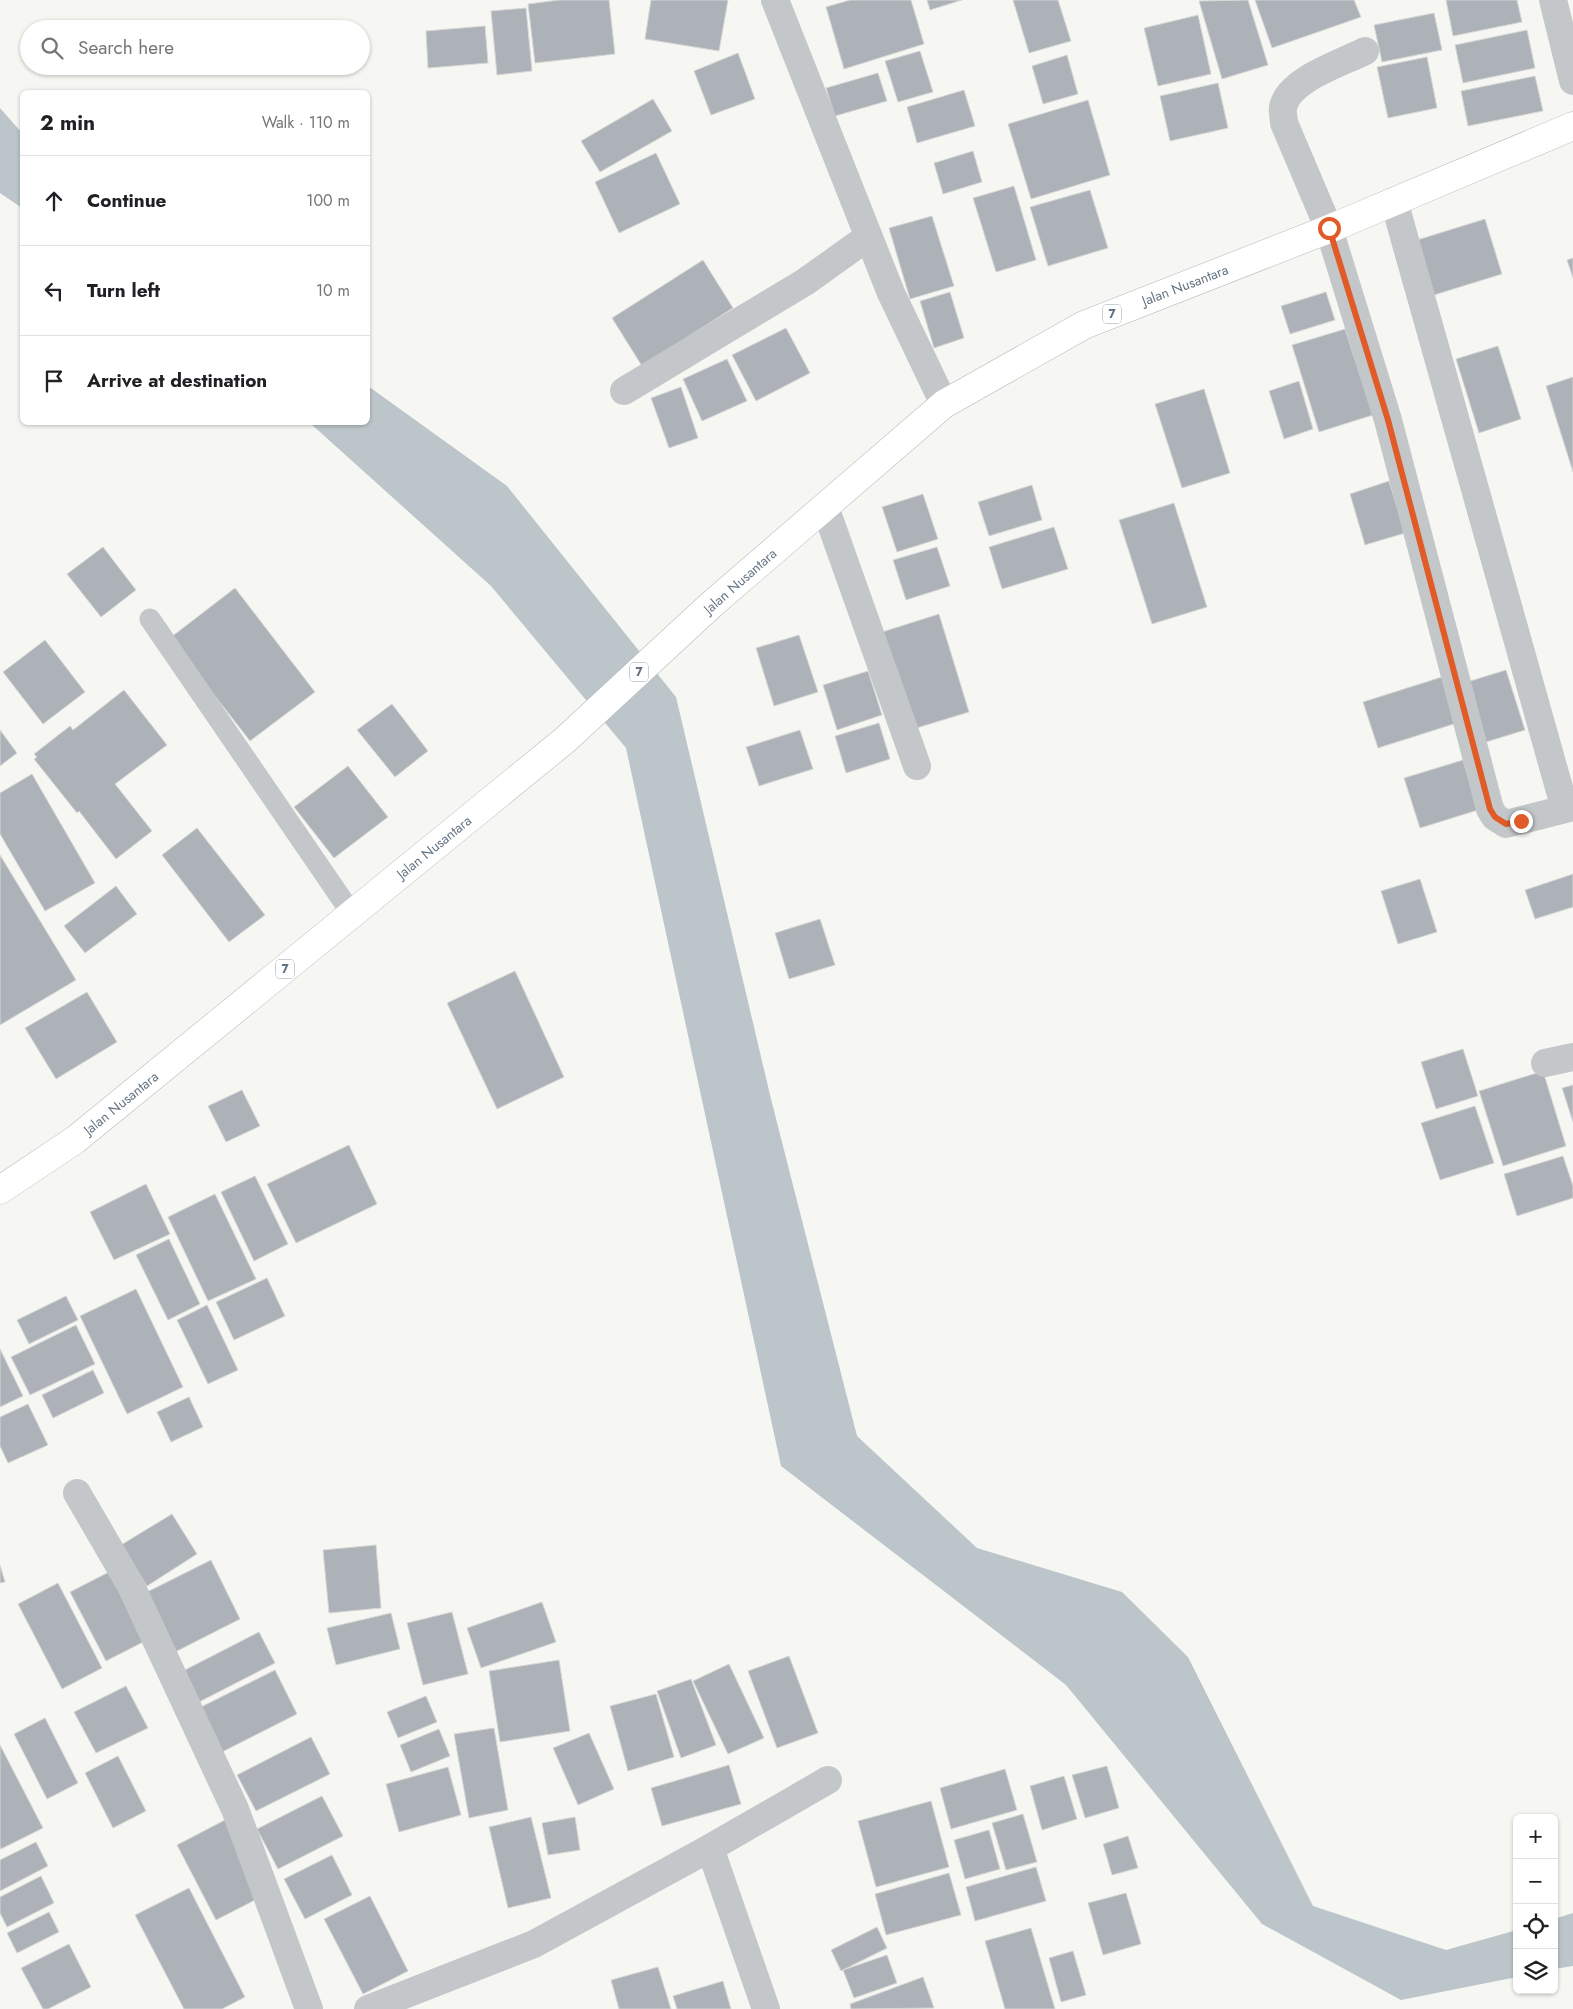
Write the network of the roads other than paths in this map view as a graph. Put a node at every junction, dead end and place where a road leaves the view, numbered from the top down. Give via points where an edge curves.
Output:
1 (775, 0) edge
2 (1553, 0) edge
3 (1365, 51) dead end
4 (1573, 81) edge
5 (1573, 126) edge
6 (1394, 201) junction
7 (1329, 228) junction
8 (868, 236) junction
9 (624, 391) dead end
10 (944, 404) junction
11 (825, 507) junction
12 (150, 619) dead end
13 (916, 766) dead end
14 (1569, 808) edge
15 (352, 914) junction
16 (1573, 1057) edge
17 (1546, 1063) dead end
18 (0, 1190) edge
19 (77, 1493) dead end
20 (828, 1780) dead end
21 (710, 1848) junction
22 (309, 2009) edge
23 (368, 2009) edge
24 (766, 2009) edge

1 - 8 street
2 - 4 street
3 - 7 street via 1297,85 1288,94 1283,108 1284,123
5 - 6 highway, Jalan Nusantara / 7
6 - 7 highway, Jalan Nusantara / 7
6 - 14 street
7 - 10 highway, Jalan Nusantara / 7 via 1084,325
7 - 14 street via 1388,420 1490,809 1506,824
8 - 9 street via 805,282
8 - 10 street
10 - 11 highway, Jalan Nusantara / 7
11 - 13 street
11 - 15 highway, Jalan Nusantara / 7 via 712,604 565,740
12 - 15 lane
15 - 18 highway, Jalan Nusantara / 7 via 75,1140
16 - 17 street
19 - 22 street via 131,1586 235,1809
20 - 21 street
21 - 23 street via 534,1944
21 - 24 street

